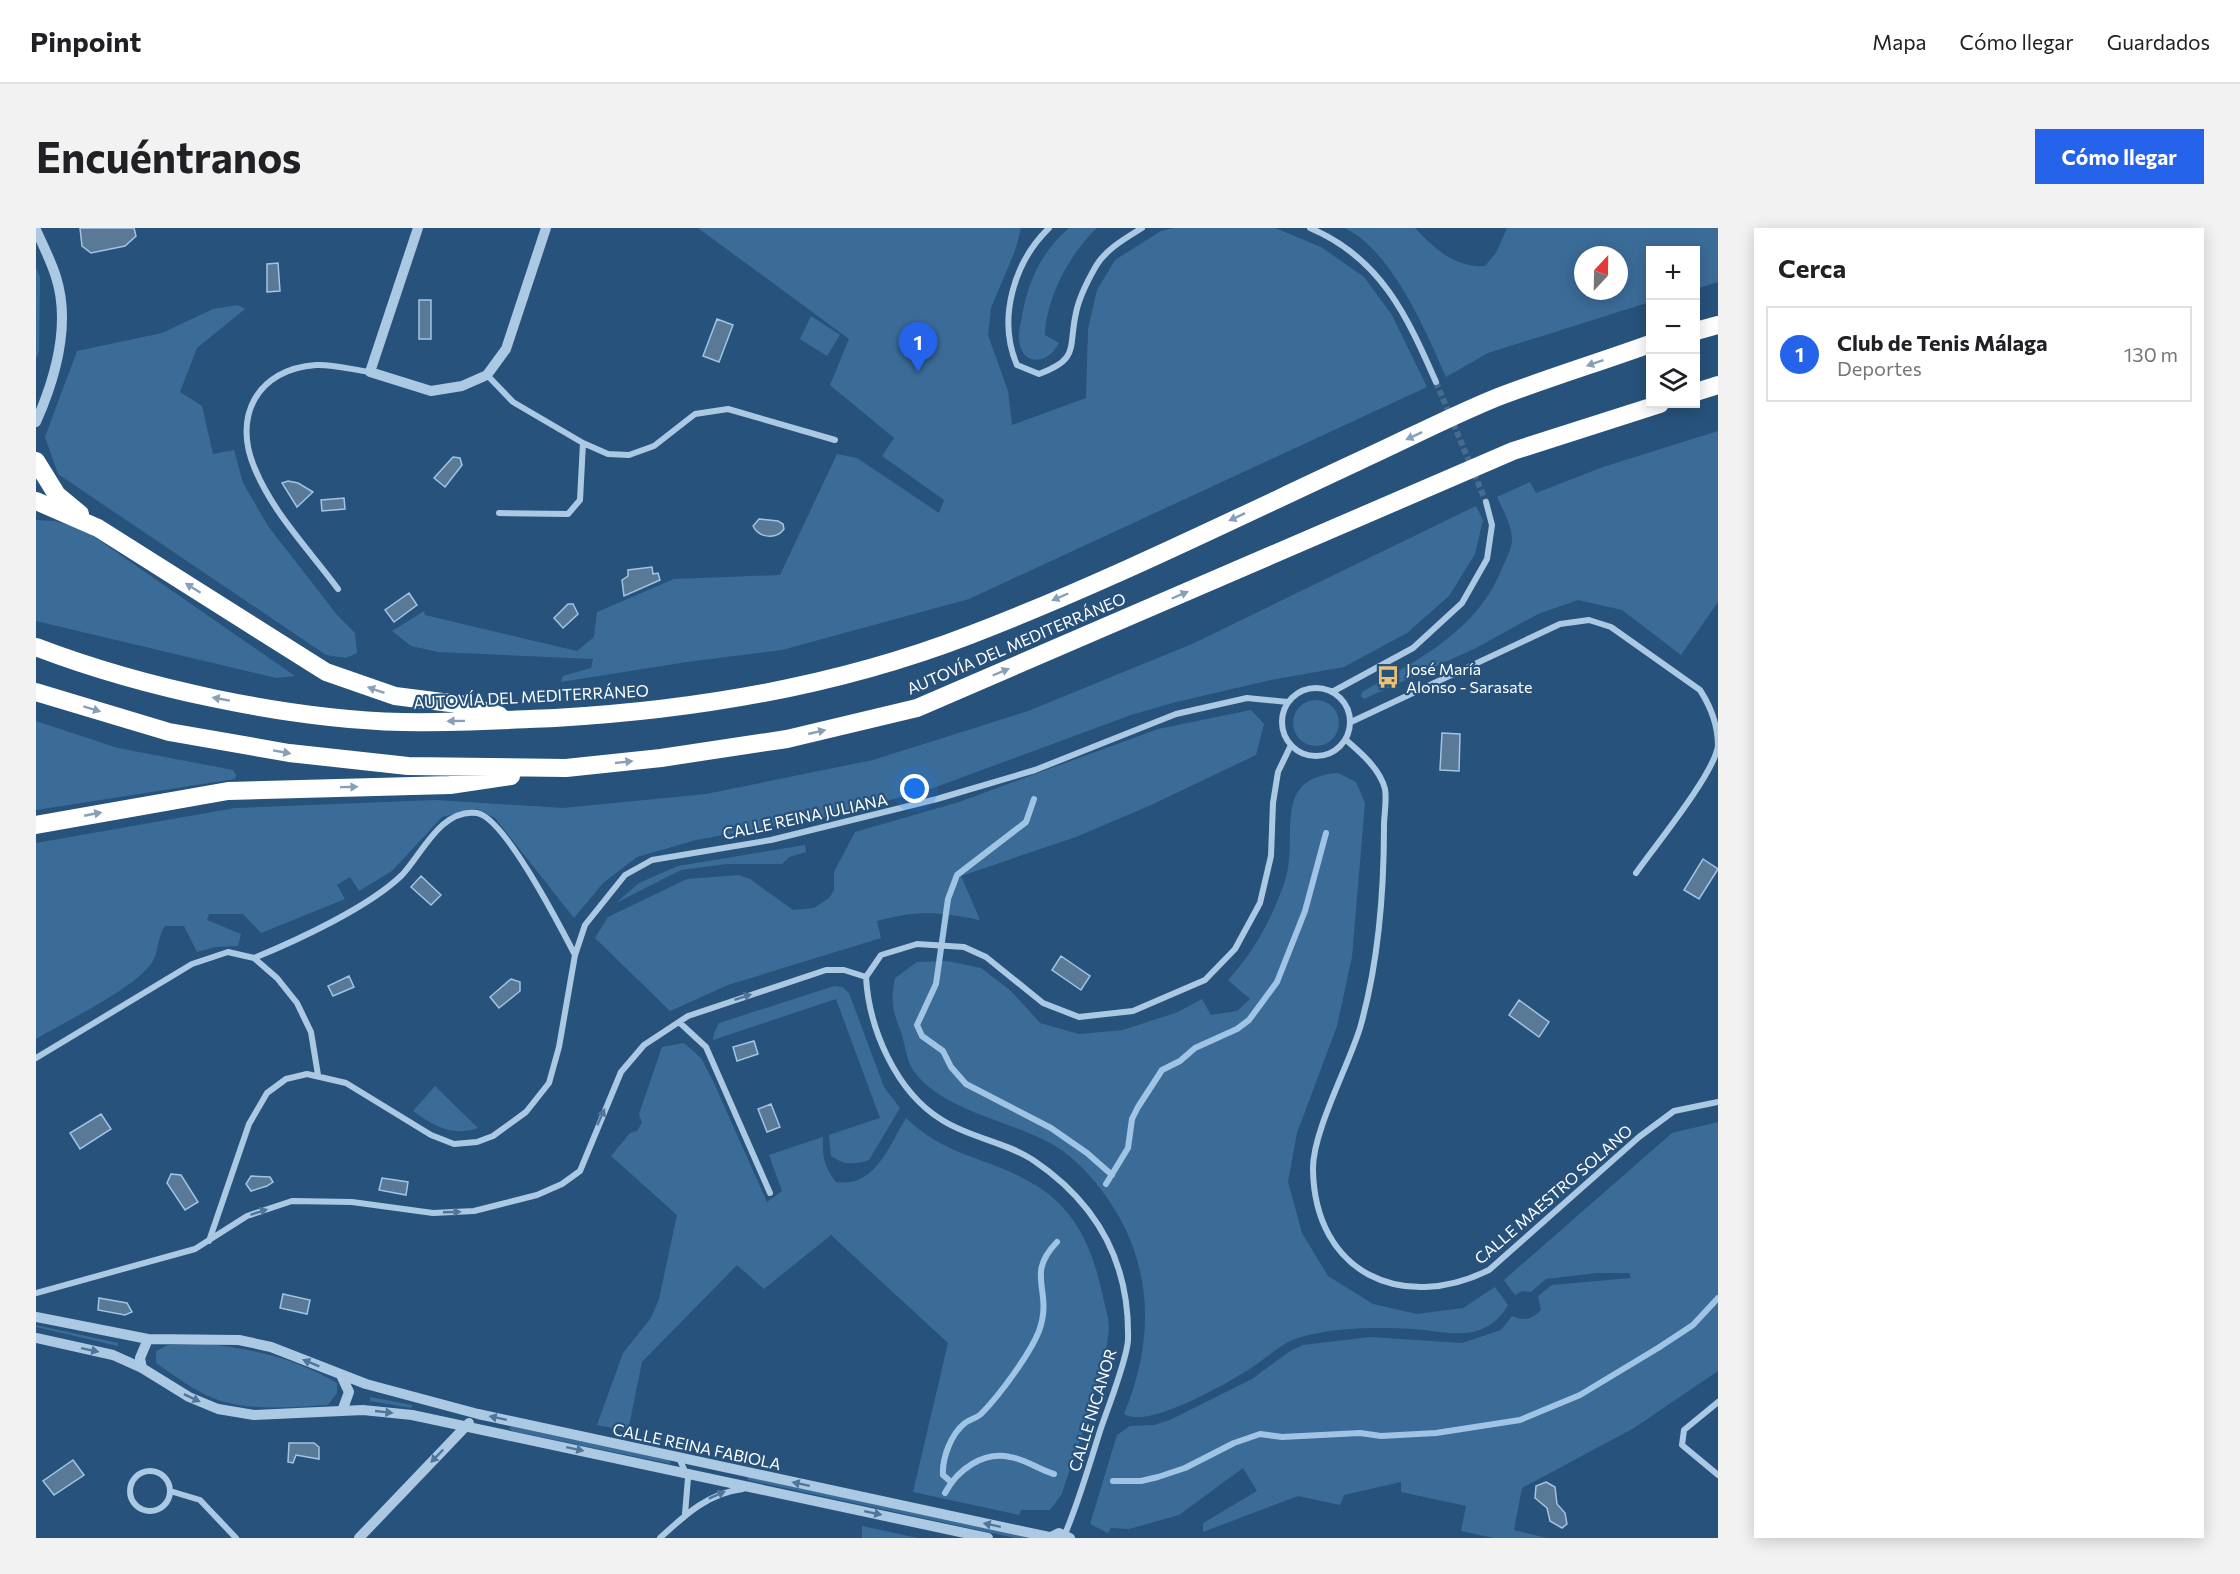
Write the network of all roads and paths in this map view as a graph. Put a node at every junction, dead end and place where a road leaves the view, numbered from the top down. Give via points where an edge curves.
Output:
1 (418, 228) edge
2 (546, 228) edge
3 (1049, 228) edge
4 (1142, 228) edge
5 (1310, 228) edge
6 (36, 230) edge
7 (1718, 325) edge
8 (1700, 330) edge
9 (1646, 345) edge
10 (370, 372) junction
11 (487, 375) junction
12 (1436, 382) tunnel mouth
13 (1718, 385) edge
14 (1700, 390) edge
15 (1648, 408) edge
16 (36, 422) edge
17 (835, 440) dead end
18 (583, 443) junction
19 (36, 461) edge
20 (36, 501) edge
21 (1486, 502) tunnel mouth
22 (499, 513) dead end
23 (98, 528) junction
24 (338, 589) dead end
25 (41, 649) edge
26 (36, 692) edge
27 (1332, 692) junction
28 (1288, 702) junction
29 (515, 720) junction
30 (1351, 722) junction
31 (1346, 740) junction
32 (1290, 745) junction
33 (566, 768) junction
34 (36, 825) edge
35 (1636, 873) dead end
36 (575, 955) junction
37 (254, 958) junction
38 (866, 977) junction
39 (679, 1022) junction
40 (36, 1058) edge
41 (318, 1075) junction
42 (1718, 1102) edge
43 (770, 1193) dead end
44 (209, 1241) junction
45 (36, 1293) edge
46 (36, 1317) edge
47 (36, 1338) edge
48 (148, 1339) junction
49 (142, 1368) junction
50 (341, 1375) junction
51 (1718, 1402) edge
52 (342, 1411) junction
53 (478, 1414) junction
54 (465, 1426) junction
55 (678, 1457) junction
56 (687, 1473) junction
57 (1718, 1475) edge
58 (754, 1487) junction
59 (170, 1491) junction
60 (685, 1515) junction
61 (1067, 1536) edge
62 (236, 1538) edge
63 (359, 1538) edge
64 (660, 1538) edge
65 (988, 1538) edge
66 (1049, 1538) edge

1 - 10 street
2 - 11 street via 506,349
3 - 4 street via 1037,240 1013,287 1008,316 1010,347 1017,365 1039,374 1058,367 1072,349 1076,314 1097,264 1119,242
5 - 12 street via 1330,237 1377,273 1407,315
6 - 16 street via 57,278 62,313 52,379
7 - 8 highway
9 -> 29 highway, AUTOVÍA DEL MEDITERRÁNEO via 1495,398 1122,571 968,636 860,671 755,696 641,713
10 - 11 street via 431,391 462,386
10 - 24 street via 315,365 273,377 255,396 248,418 247,444 255,469 275,505
11 - 18 street via 513,402
13 - 14 highway
33 -> 15 highway, AUTOVÍA DEL MEDITERRÁNEO via 787,739 917,708 1513,452
17 - 18 street via 728,409 694,414 654,446 629,455 608,454
18 - 22 street via 580,500 568,514
19 - 23 highway via 57,495
20 - 23 highway
21 - 27 street via 1492,525 1487,559 1462,603 1413,648
29 -> 23 highway via 466,705 395,696 326,672
29 -> 25 highway, AUTOVÍA DEL MEDITERRÁNEO via 399,722 309,713 213,698 126,677
26 -> 33 highway, AUTOVÍA DEL MEDITERRÁNEO via 170,732 289,753 408,766
27 - 28 street via 1322,688 1303,690
27 - 30 street via 1346,704
28 - 32 street via 1282,724
28 - 36 street, CALLE REINA JULIANA via 1247,699 1176,714 1035,770 937,800 771,840 652,860 625,875 585,926
30 - 31 street
30 - 35 street via 1560,624 1589,620 1611,627 1700,690 1718,726 1718,747 1708,771
31 - 32 street via 1333,752 1316,756
31 - 42 street, CALLE MAESTRO SOLANO via 1369,760 1384,789 1384,857 1375,947 1360,1027 1319,1139 1313,1169 1325,1230 1352,1265 1385,1283 1404,1287 1464,1282 1489,1270 1639,1137 1674,1111
32 - 38 street via 1278,772 1271,856 1260,903 1235,949 1205,980 1133,1011 1079,1017 1043,1003 986,957 964,947 917,944 881,955
34 -> 33 highway via 228,791 450,785
36 - 37 street via 517,852 483,815 475,813 452,819 381,892 286,945
36 - 41 street, CALLE REINA JULIANA via 549,1083 526,1112 493,1136 454,1144 431,1135 346,1083
37 - 40 street via 228,952 192,964
37 - 41 street via 297,1003 311,1032
39 -> 38 street via 826,970 844,970
38 - 61 street, CALLE NICANOR via 867,999 904,1088 942,1120 1032,1159 1074,1192 1106,1234 1123,1286 1128,1342
39 - 43 street via 706,1047
44 -> 39 street via 247,1216 292,1201 352,1202 433,1213 474,1211 537,1195 562,1184 580,1171 621,1072 644,1045
41 - 44 street, CALLE REINA JULIANA via 286,1079 267,1093 249,1124
44 - 45 street via 195,1249
46 - 48 street, CALLE REINA FABIOLA
47 -> 49 street, CALLE REINA FABIOLA via 113,1355
48 - 49 street via 140,1358
50 -> 48 street, CALLE REINA FABIOLA via 271,1347 239,1340
49 -> 52 street, CALLE REINA FABIOLA via 189,1397 218,1409 254,1415
50 - 52 street via 349,1392
50 - 53 street, CALLE REINA FABIOLA
51 - 57 street via 1684,1430 1682,1445
52 -> 54 street, CALLE REINA FABIOLA via 412,1415
53 - 54 street
55 -> 53 street, CALLE REINA FABIOLA
54 -> 56 street, CALLE REINA FABIOLA
54 -> 63 street
55 - 56 street
66 -> 55 street, CALLE REINA FABIOLA
56 - 58 street, CALLE REINA FABIOLA
56 - 60 street via 689,1496
60 -> 58 street via 705,1500 727,1491
58 -> 65 street, CALLE REINA FABIOLA
59 - 59 street via 161,1508 148,1511 132,1501 130,1488 136,1476 148,1471 165,1478
59 - 62 street via 200,1500
60 - 64 street
61 - 66 street via 1059,1533

